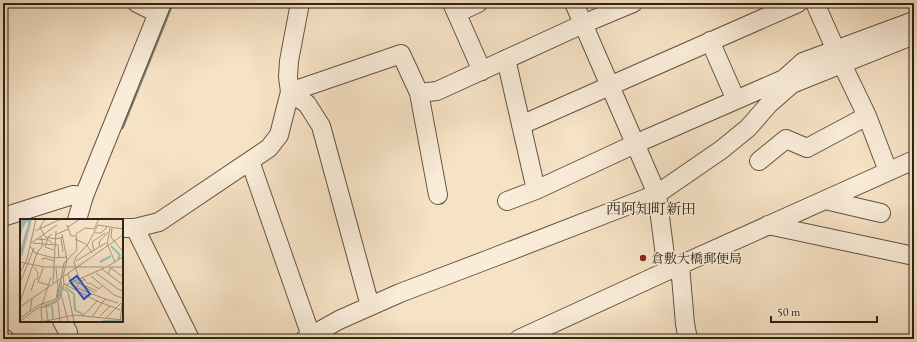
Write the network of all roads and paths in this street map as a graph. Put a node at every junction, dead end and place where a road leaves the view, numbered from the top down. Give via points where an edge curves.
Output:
1 (137, 3) edge
2 (300, 3) edge
3 (478, 3) edge
4 (574, 3) edge
5 (633, 3) edge
6 (798, 3) edge
7 (814, 3) edge
8 (160, 8) edge
9 (454, 8) edge
10 (914, 21) edge
11 (583, 24) junction
12 (914, 35) edge
13 (710, 41) junction
14 (839, 58) junction
15 (506, 59) junction
16 (482, 71) junction
17 (610, 85) junction
18 (290, 92) junction
19 (419, 93) junction
20 (736, 100) junction
21 (867, 116) junction
22 (521, 125) junction
23 (635, 144) junction
24 (914, 160) edge
25 (250, 161) junction
26 (759, 161) dead end
27 (888, 171) junction
28 (536, 190) junction
29 (657, 194) junction
30 (438, 195) dead end
31 (84, 196) junction
32 (825, 200) junction
33 (507, 201) dead end
34 (881, 213) dead end
35 (3, 217) edge
36 (77, 219) edge
37 (768, 225) junction
38 (128, 228) edge
39 (914, 256) edge
40 (673, 268) junction
41 (370, 306) junction
42 (308, 338) edge
43 (190, 339) edge
44 (519, 339) edge
45 (688, 339) edge

1 - 8 street
2 - 18 street via 289,61
3 - 9 street
4 - 11 street
5 - 11 street
6 - 13 street
7 - 14 street
8 - 31 street
9 - 16 street
10 - 14 street
11 - 15 street
11 - 17 street
12 - 14 street
13 - 17 street
13 - 20 street
14 - 20 street via 803,62 784,79
14 - 21 street
14 - 29 street via 792,84 769,104 748,128
15 - 16 street
15 - 22 street
16 - 19 street via 437,91
17 - 22 street
17 - 23 street
18 - 19 street via 401,54
18 - 25 street via 279,135 270,148
18 - 41 street via 307,104 321,126
19 - 30 street
20 - 23 street
21 - 26 street via 806,148 786,139
21 - 27 street
22 - 28 street
23 - 28 street
23 - 29 street
24 - 27 street
25 - 38 street via 159,222
25 - 42 street
27 - 32 street
28 - 33 street
29 - 40 street
29 - 41 street
31 - 35 street via 73,195
31 - 36 street
32 - 34 street
32 - 37 street
37 - 39 street
37 - 40 street
38 - 43 street
40 - 44 street
40 - 45 street
41 - 42 street

